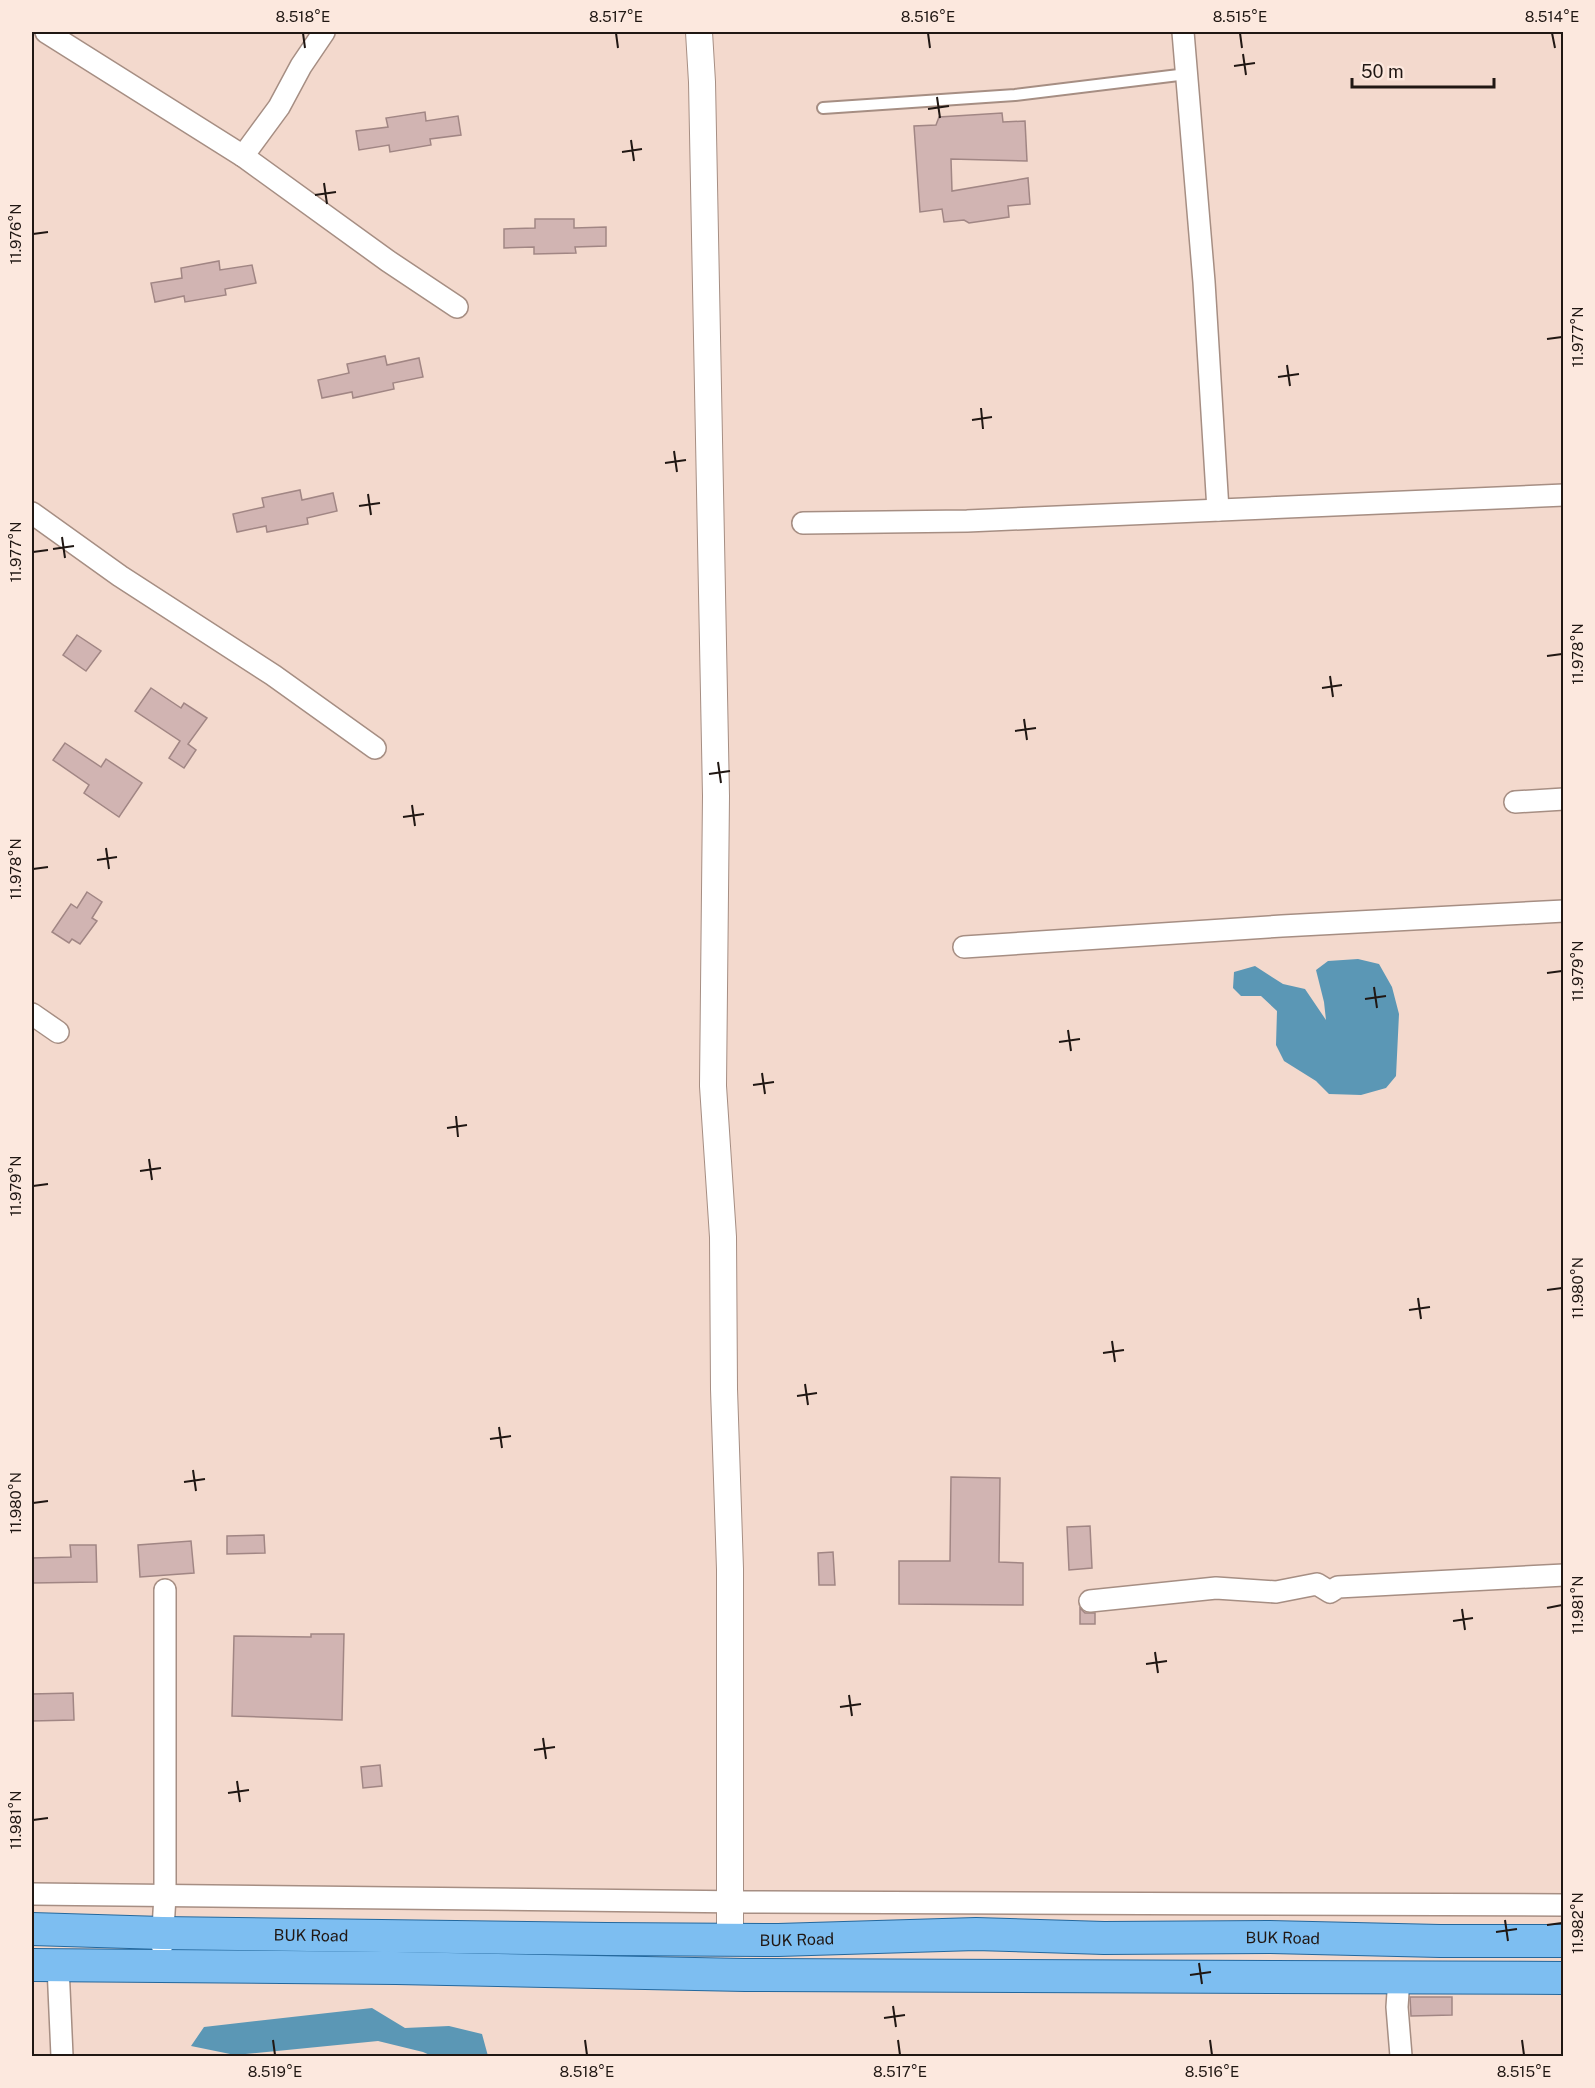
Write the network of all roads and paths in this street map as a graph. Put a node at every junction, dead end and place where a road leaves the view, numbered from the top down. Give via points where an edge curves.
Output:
1 (46, 32) edge
2 (324, 32) edge
3 (699, 32) edge
4 (1183, 32) edge
5 (1187, 74) junction
6 (823, 108) dead end
7 (243, 156) junction
8 (457, 307) dead end
9 (1563, 495) edge
10 (1218, 510) junction
11 (32, 513) edge
12 (802, 523) dead end
13 (375, 748) dead end
14 (1563, 799) edge
15 (1515, 802) dead end
16 (1563, 911) edge
17 (964, 947) dead end
18 (32, 1014) edge
19 (58, 1032) dead end
20 (1563, 1575) edge
21 (165, 1590) dead end
22 (1090, 1601) dead end
23 (32, 1894) edge
24 (165, 1896) junction
25 (739, 1901) junction
26 (1563, 1905) edge
27 (32, 1929) edge
28 (162, 1933) junction
29 (736, 1939) junction
30 (1563, 1941) edge
31 (45, 1966) edge
32 (163, 1966) junction
33 (1399, 1978) junction
34 (1563, 1978) edge
35 (62, 2056) edge
36 (1401, 2056) edge

1 - 7 street
2 - 7 street via 279,107
3 - 25 street via 715,736 713,1086 723,1238
4 - 5 street
5 - 6 lane via 1015,94
5 - 10 street
7 - 8 street
9 - 10 street
10 - 12 street via 967,521
11 - 13 street
14 - 15 street
16 - 17 street
18 - 19 street
20 - 22 street via 1338,1587 1330,1592 1317,1584 1276,1592 1216,1588
21 - 24 street
23 - 24 street
24 - 25 street
24 - 28 street
25 - 26 street
25 - 29 street
27 - 28 main road, BUK Road
28 - 29 main road, BUK Road
28 - 32 street
29 - 30 main road, BUK Road via 976,1934
31 - 32 main road, BUK Road
31 - 35 street
32 - 33 main road, BUK Road via 777,1976
33 - 34 main road, BUK Road
33 - 36 street

